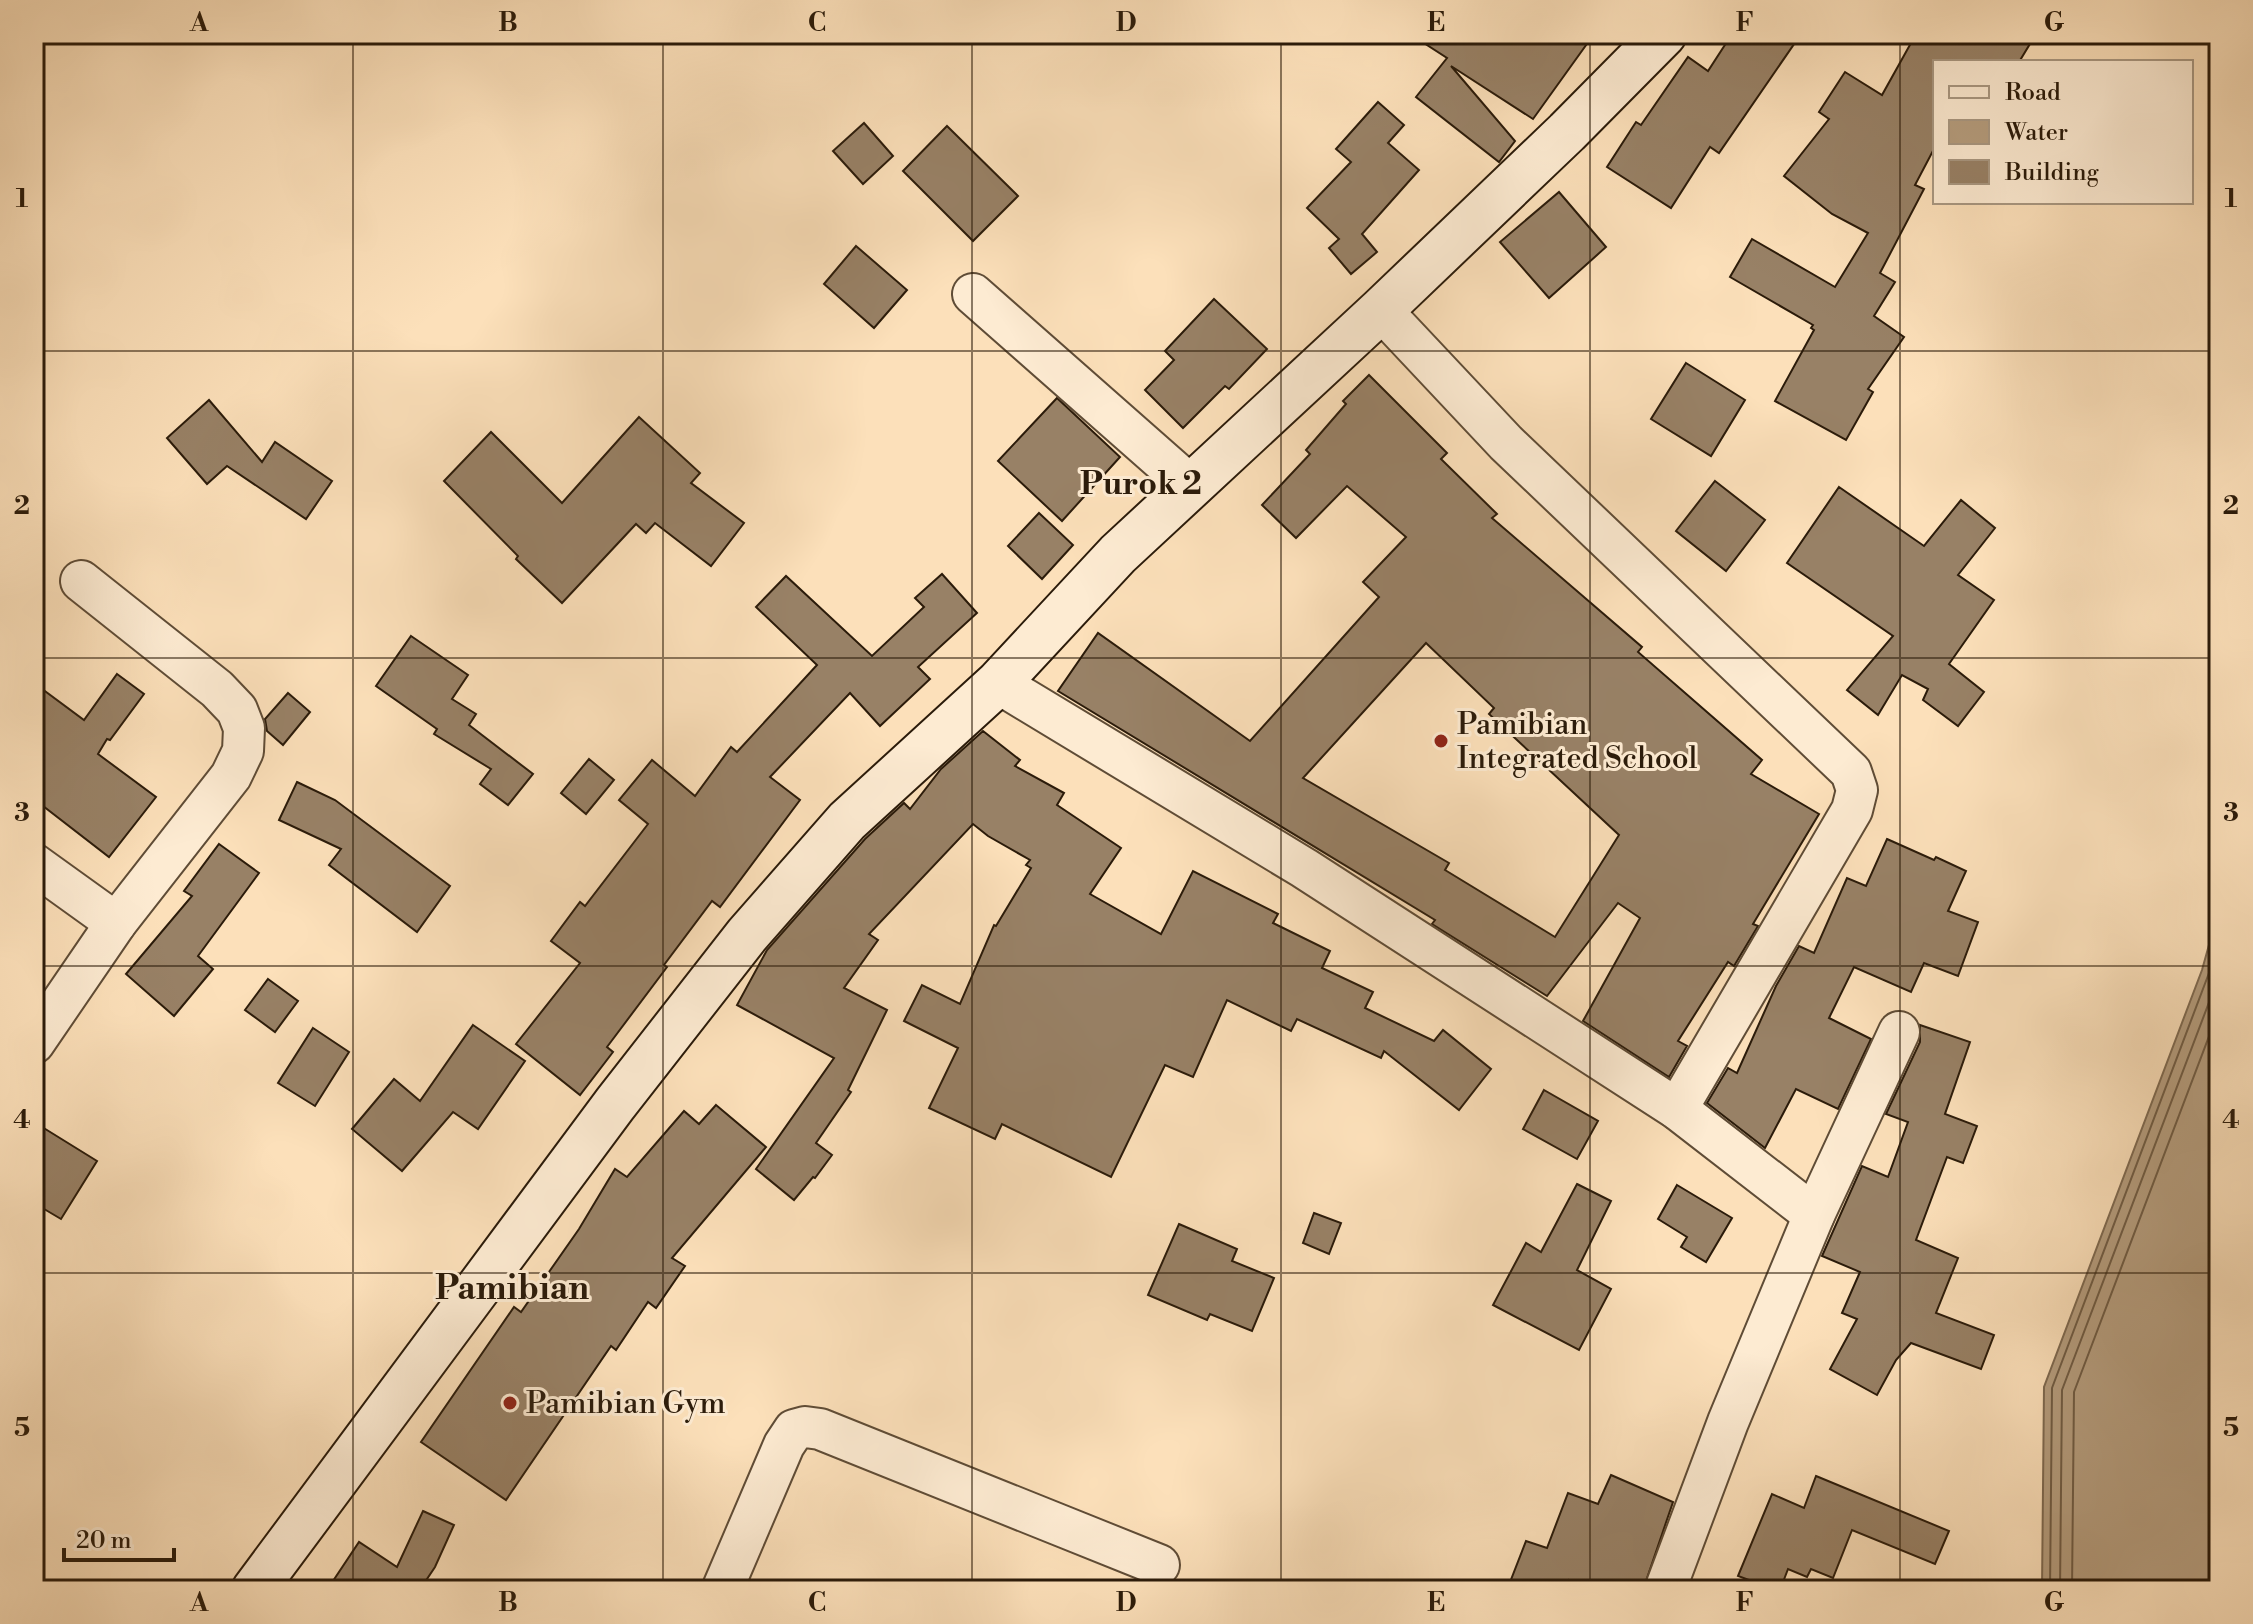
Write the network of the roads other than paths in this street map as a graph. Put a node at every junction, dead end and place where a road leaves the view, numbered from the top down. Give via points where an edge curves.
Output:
1 (1664, 34) edge
2 (973, 294) dead end
3 (1381, 310) junction
4 (1192, 487) junction
5 (81, 581) dead end
6 (998, 683) junction
7 (34, 864) edge
8 (116, 923) junction
9 (1899, 1032) dead end
10 (34, 1043) edge
11 (1677, 1109) junction
12 (1814, 1215) junction
13 (1159, 1565) dead end
14 (254, 1590) edge
15 (722, 1590) edge
16 (1665, 1590) edge

1 - 3 street
2 - 4 street
3 - 4 street
3 - 11 street via 1517,454 1851,772 1857,790 1852,810
4 - 6 street via 1118,554
5 - 8 street via 217,689 237,710 244,728 243,751 231,776
6 - 11 street via 1304,868
6 - 14 street via 847,821 747,935
7 - 8 street
8 - 10 street
9 - 12 street
11 - 12 street
12 - 16 street
13 - 15 street via 805,1427 794,1430 784,1445

